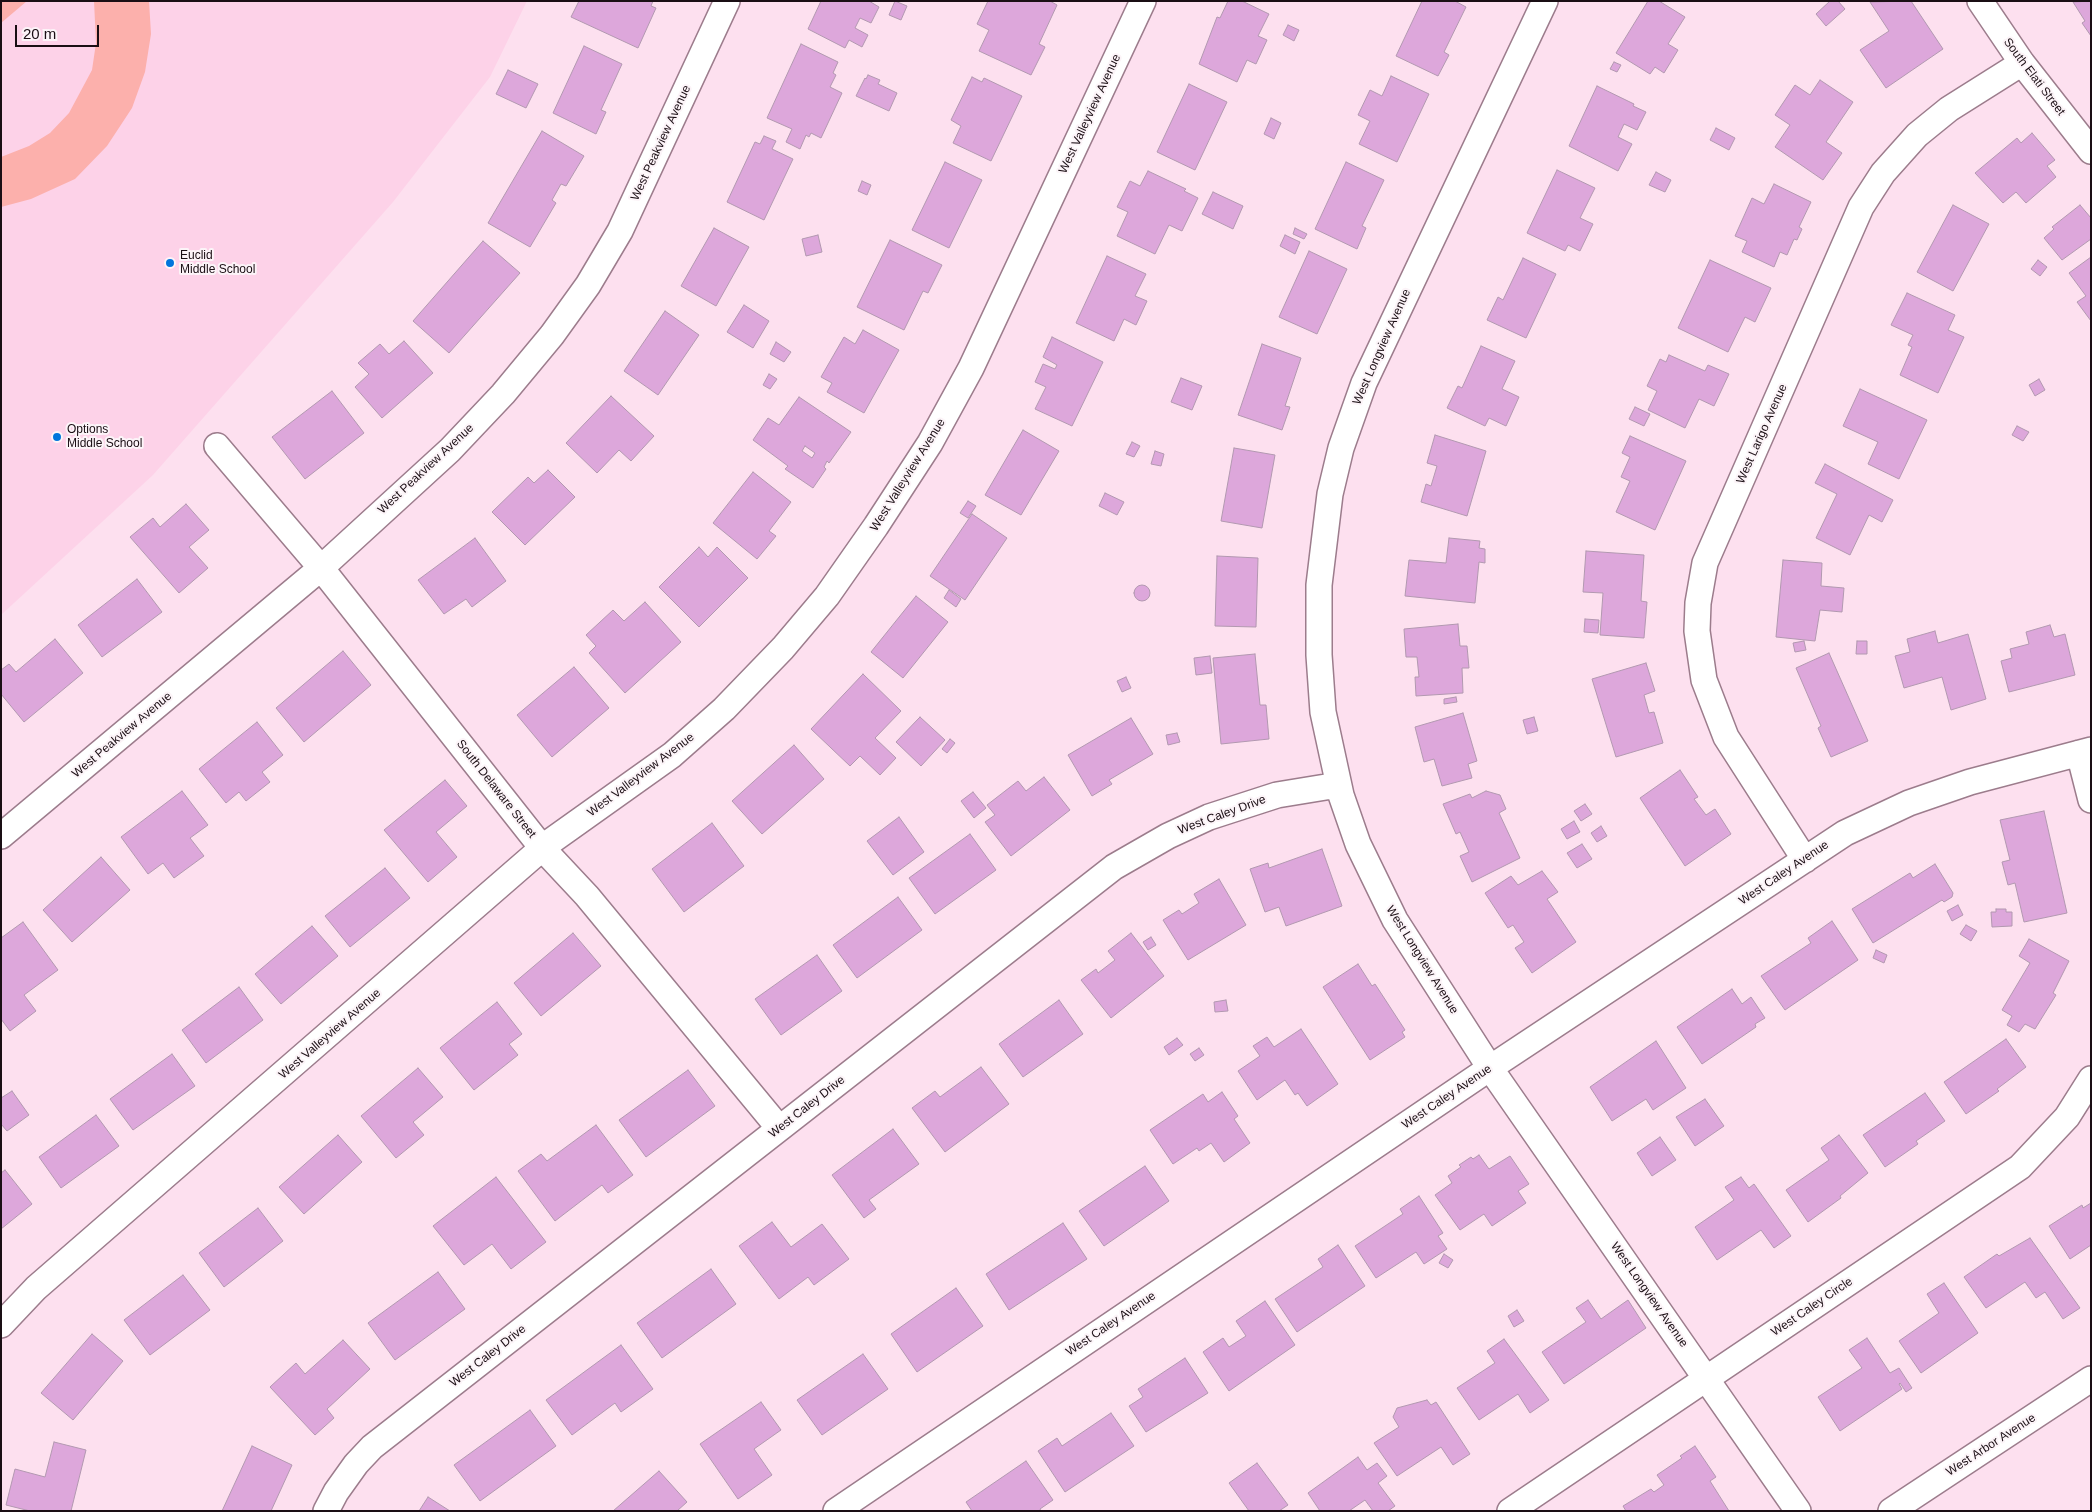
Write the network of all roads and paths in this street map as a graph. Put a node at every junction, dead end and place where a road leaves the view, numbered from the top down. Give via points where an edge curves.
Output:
1 (727, 1) edge
2 (1143, 1) edge
3 (1545, 1) edge
4 (1980, 1) edge
5 (2022, 63) junction
6 (2091, 151) edge
7 (217, 446) dead end
8 (321, 568) junction
9 (2085, 752) edge
10 (1338, 785) junction
11 (2091, 800) edge
12 (1, 836) edge
13 (543, 849) junction
14 (1805, 860) junction
15 (1490, 1068) junction
16 (2091, 1078) edge
17 (779, 1128) junction
18 (1, 1325) edge
19 (1707, 1379) junction
20 (2091, 1379) edge
21 (326, 1511) edge
22 (836, 1511) edge
23 (1510, 1511) edge
24 (1798, 1511) edge
25 (1891, 1511) edge

1 - 8 street, West Peakview Avenue via 620,231 588,285 503,394 450,450
2 - 13 street, West Valleyview Avenue via 971,368 930,443 827,596 724,709 672,754
3 - 10 street, West Longview Avenue via 1364,383 1341,448 1330,494 1319,585 1323,712
4 - 5 street, South Elati Street
5 - 6 street, South Elati Street
5 - 14 street, West Larigo Avenue via 1949,109 1917,135 1883,173 1861,207 1705,563 1697,631 1704,680 1726,737
7 - 8 street, South Delaware Street
8 - 12 street, West Peakview Avenue
8 - 13 street, South Delaware Street
9 - 11 street
9 - 14 street, West Caley Avenue via 1970,782 1909,803 1845,833
10 - 15 street, West Longview Avenue via 1358,844 1395,920
10 - 17 street, West Caley Drive via 1276,795 1209,817 1114,867
13 - 17 street, South Delaware Street via 587,896
13 - 18 street, West Valleyview Avenue via 36,1288
14 - 15 street, West Caley Avenue
15 - 19 street, West Longview Avenue
15 - 22 street, West Caley Avenue
16 - 19 street, West Caley Circle via 2068,1116 2020,1167
17 - 21 street, West Caley Drive via 372,1447 356,1464
19 - 23 street, West Caley Circle
19 - 24 street, West Longview Avenue
20 - 25 street, West Arbor Avenue

